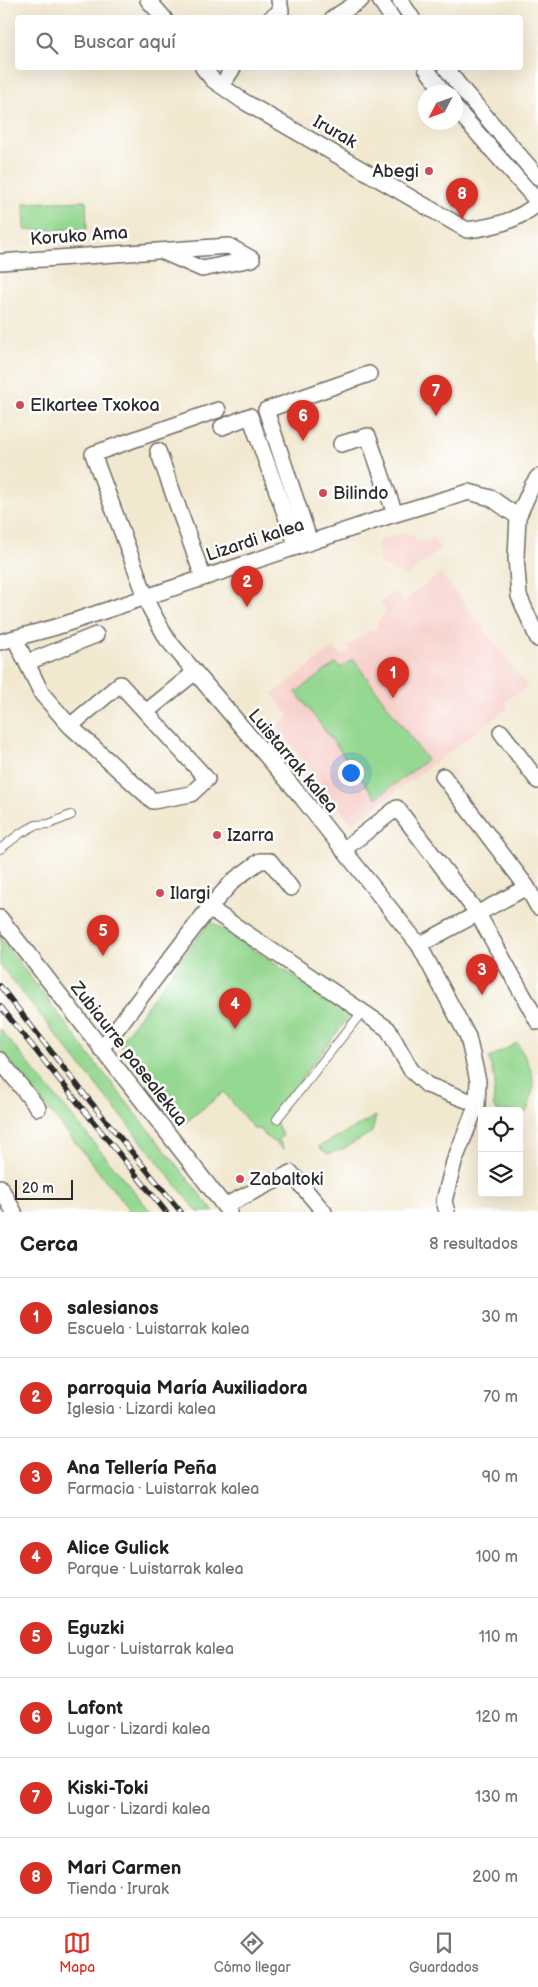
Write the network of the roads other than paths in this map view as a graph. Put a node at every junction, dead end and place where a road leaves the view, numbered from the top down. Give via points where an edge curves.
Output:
1 (148, 0) edge
2 (361, 0) edge
3 (380, 0) edge
4 (400, 0) edge
5 (161, 15) edge
6 (338, 15) edge
7 (390, 15) edge
8 (410, 15) edge
9 (205, 70) edge
10 (232, 70) edge
11 (427, 70) edge
12 (448, 70) edge
13 (222, 85) junction
14 (438, 85) edge
15 (463, 117) edge
16 (538, 177) edge
17 (538, 202) edge
18 (161, 251) junction
19 (0, 262) edge
20 (369, 374) dead end
21 (218, 410) dead end
22 (222, 427) dead end
23 (341, 444) dead end
24 (158, 451) dead end
25 (538, 477) edge
26 (394, 514) junction
27 (518, 517) junction
28 (304, 544) junction
29 (203, 577) junction
30 (146, 596) junction
31 (96, 635) dead end
32 (15, 639) junction
33 (538, 639) edge
34 (0, 642) edge
35 (28, 662) junction
36 (194, 673) junction
37 (146, 712) junction
38 (70, 726) junction
39 (500, 732) dead end
40 (443, 776) dead end
41 (538, 781) edge
42 (71, 815) dead end
43 (0, 849) edge
44 (343, 850) junction
45 (291, 888) dead end
46 (526, 888) junction
47 (538, 907) edge
48 (209, 908) junction
49 (478, 914) junction
50 (0, 918) edge
51 (419, 945) junction
52 (362, 1012) junction
53 (538, 1022) edge
54 (101, 1049) junction
55 (0, 1060) edge
56 (477, 1104) junction
57 (38, 1108) dead end
58 (277, 1119) dead end
59 (0, 1187) edge
60 (226, 1209) edge
61 (14, 1212) edge
62 (324, 1212) edge
63 (447, 1212) edge

1 - 5 street
2 - 6 street
3 - 7 street
4 - 8 street
9 - 13 street, Irurak
10 - 13 street
11 - 14 street
12 - 16 street
13 - 17 street, Irurak via 243,101 467,230 494,227 528,212
15 - 17 street
18 - 18 street, Koruko Ama via 202,269 252,259 228,246
18 - 19 street, Koruko Ama
20 - 28 street via 266,410
21 - 30 street, Luistarrak kalea via 93,454
22 - 28 street via 250,416
23 - 26 street via 368,436
24 - 29 street
25 - 27 street
26 - 27 street, Lizardi kalea via 469,492 491,498
26 - 28 street, Lizardi kalea
27 - 33 street via 516,557 519,596
28 - 29 street, Lizardi kalea
29 - 30 street, Lizardi kalea
30 - 32 street, Lizardi kalea
30 - 36 street, Luistarrak kalea via 167,640
31 - 35 street
32 - 34 street, Lizardi kalea
32 - 35 street
35 - 38 street via 42,694
36 - 37 street
36 - 44 street, Luistarrak kalea
37 - 38 street via 120,684
37 - 38 street via 207,779 191,794 152,801
39 - 41 street
40 - 46 street
42 - 43 lane via 49,824 36,825
44 - 49 street via 397,808
44 - 51 street, Luistarrak kalea
45 - 48 street via 270,861 260,861 234,880
46 - 47 street
46 - 49 street
48 - 52 street
48 - 54 street
49 - 51 street
49 - 53 street
50 - 54 street, Zubiaurre pasealekua
51 - 56 street, Luistarrak kalea via 468,1037 478,1081
52 - 56 street via 388,1029 411,1070 427,1085
52 - 58 lane
54 - 60 street, Zubiaurre pasealekua
55 - 57 street
56 - 63 street, Luistarrak kalea via 454,1162 444,1201
59 - 61 street
60 - 62 street via 291,1173

